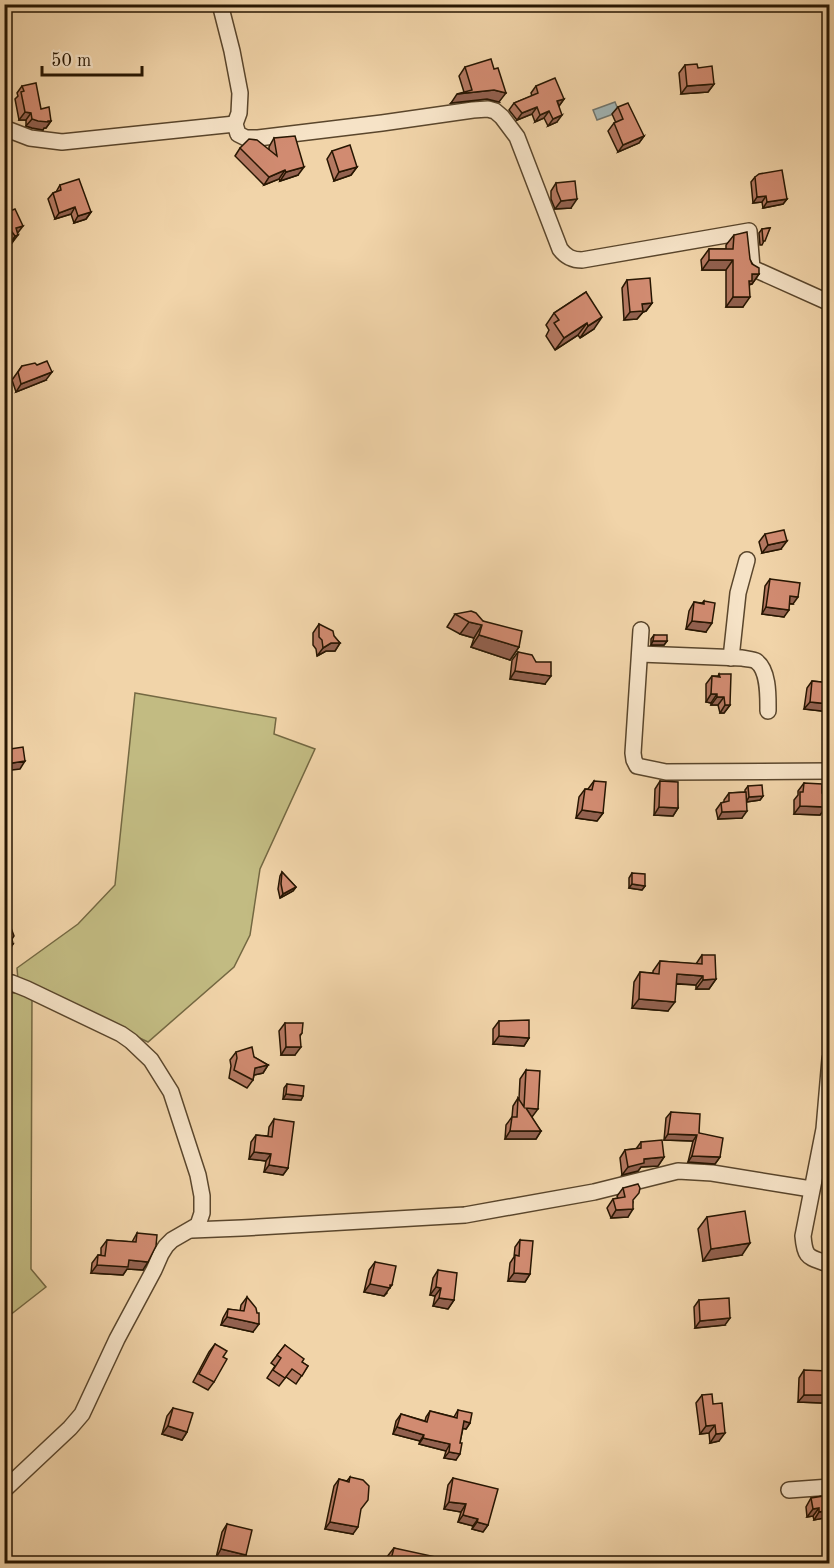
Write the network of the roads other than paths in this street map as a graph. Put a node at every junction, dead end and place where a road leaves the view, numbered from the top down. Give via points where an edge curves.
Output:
1 (220, 4) edge
2 (235, 124) junction
3 (4, 128) edge
4 (830, 303) edge
5 (747, 560) dead end
6 (641, 630) dead end
7 (640, 654) junction
8 (731, 657) junction
9 (768, 711) dead end
10 (830, 771) edge
11 (4, 982) edge
12 (830, 1059) edge
13 (811, 1189) junction
14 (192, 1230) junction
15 (830, 1264) edge
16 (830, 1487) edge
17 (4, 1490) edge
18 (789, 1490) dead end

1 - 2 street via 240,93
2 - 3 street via 62,142 30,138
2 - 4 street via 238,134 258,138 473,110 495,111 517,137 565,255 582,260 749,231 752,268
5 - 8 street via 738,593
6 - 7 street
7 - 8 street
7 - 10 street via 633,753 637,766 666,771
8 - 9 street via 755,660 763,670
11 - 14 street via 27,989 120,1034 151,1060 171,1092 198,1175 202,1213
12 - 13 street via 824,1129
13 - 14 street via 678,1171 594,1192 465,1215
13 - 15 street via 803,1236 805,1252
14 - 17 street via 172,1240 161,1254 82,1414
16 - 18 street

